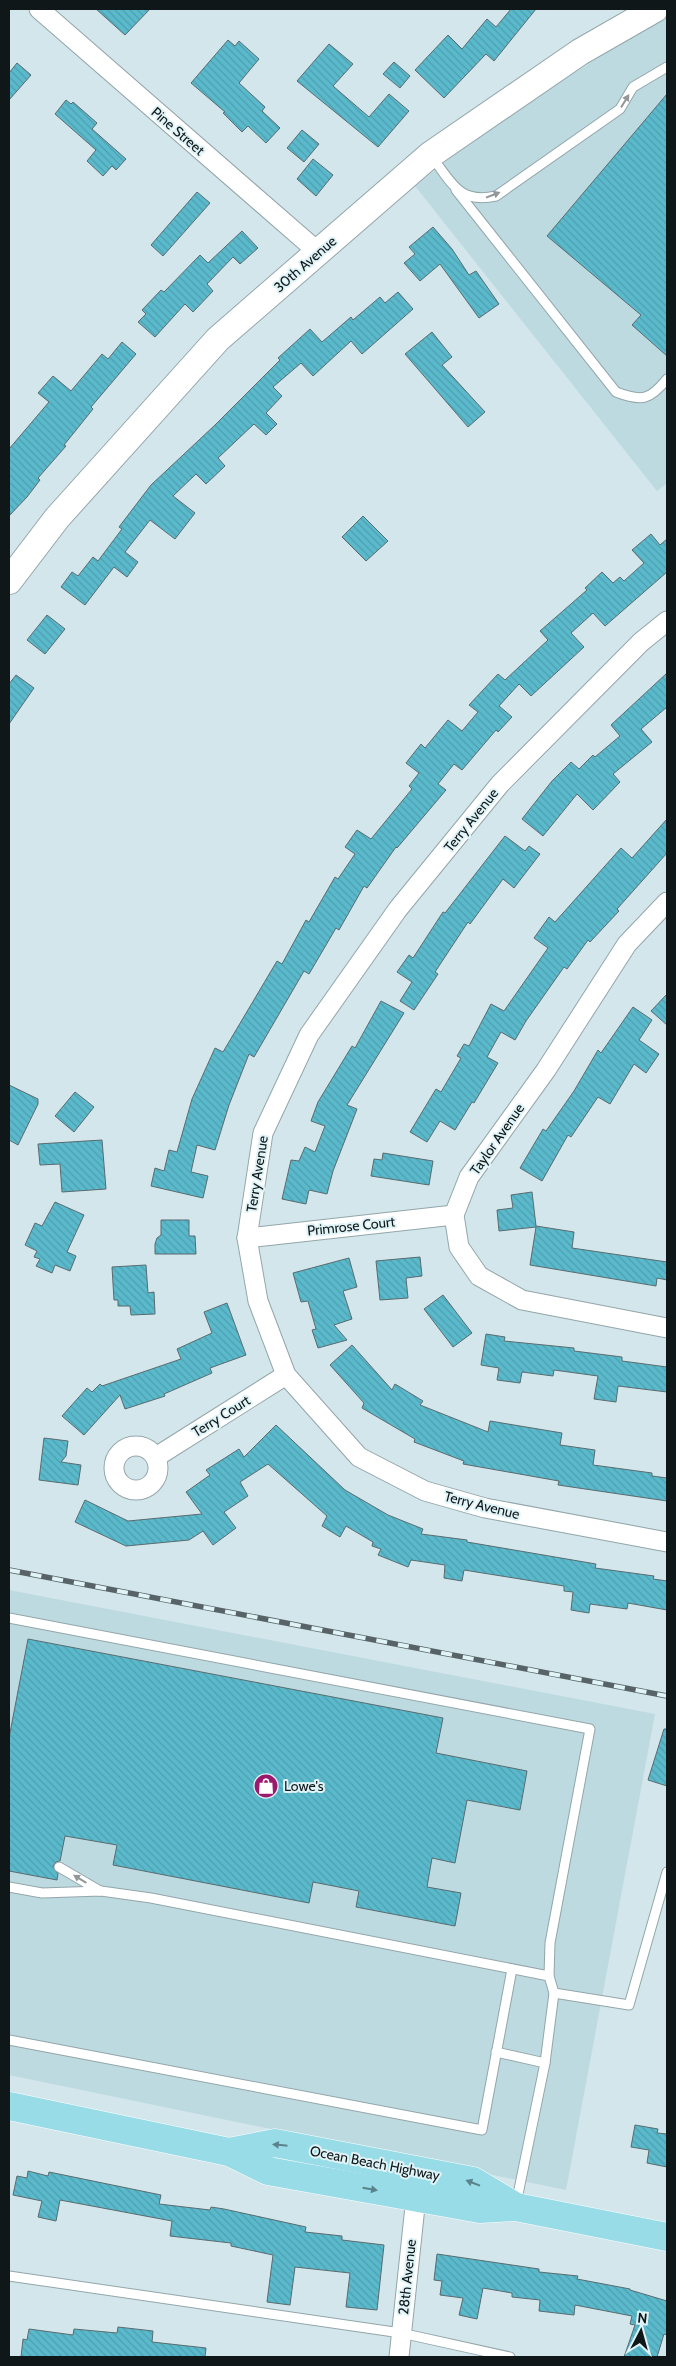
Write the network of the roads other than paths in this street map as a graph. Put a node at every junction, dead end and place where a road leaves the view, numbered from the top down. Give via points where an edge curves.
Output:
1 (39, 9) edge
2 (655, 9) edge
3 (667, 67) edge
4 (430, 155) junction
5 (456, 190) junction
6 (318, 252) junction
7 (667, 379) edge
8 (9, 581) edge
9 (667, 621) edge
10 (667, 902) edge
11 (454, 1215) junction
12 (247, 1238) junction
13 (667, 1328) edge
14 (286, 1375) junction
15 (156, 1457) dead end
16 (667, 1542) edge
17 (9, 1618) edge
18 (59, 1867) dead end
19 (667, 1872) edge
20 (9, 1887) edge
21 (101, 1891) junction
22 (512, 1969) junction
23 (549, 1976) junction
24 (554, 1994) junction
25 (9, 2040) edge
26 (496, 2052) junction
27 (545, 2063) junction
28 (9, 2106) edge
29 (229, 2152) junction
30 (416, 2197) junction
31 (516, 2207) junction
32 (667, 2237) edge
33 (9, 2276) edge
34 (401, 2333) junction
35 (399, 2357) edge
36 (510, 2357) edge

1 - 6 street, Pine Street
2 - 4 street, 30th Avenue via 580,52
5 -> 3 lane via 469,198 496,196 620,109 634,87
4 - 5 lane
4 - 6 street, 30th Avenue
5 - 7 lane via 616,392 630,398 645,398 656,393
6 - 8 street, 30th Avenue via 218,339 57,518
9 - 12 street, Terry Avenue via 641,642 500,784 398,910 308,1035 263,1132
10 - 11 street, Taylor Avenue via 626,944 546,1070 469,1178
11 - 12 street, Primrose Court
11 - 13 street via 459,1247 479,1276 522,1300
12 - 14 street, Terry Avenue via 258,1301
14 - 15 street, Terry Court
14 - 16 street, Terry Avenue via 359,1457 425,1491 485,1508
17 - 23 lane via 590,1729 550,1943
21 -> 18 lane
19 - 24 lane via 630,2005
20 - 21 lane via 42,1893
21 - 22 lane via 152,1898
22 - 23 lane
22 - 26 lane
23 - 24 lane
24 - 27 lane
25 - 26 lane via 482,2130
26 - 27 lane
27 - 31 lane
28 - 29 main road, Ocean Beach Highway
29 -> 30 main road, Ocean Beach Highway via 268,2171
31 -> 29 main road, Ocean Beach Highway via 473,2182 276,2143
30 - 31 main road, Ocean Beach Highway via 480,2209
30 - 34 street, 28th Avenue
31 - 32 main road, Ocean Beach Highway
33 - 34 lane
34 - 35 street, 28th Avenue
34 - 36 lane

